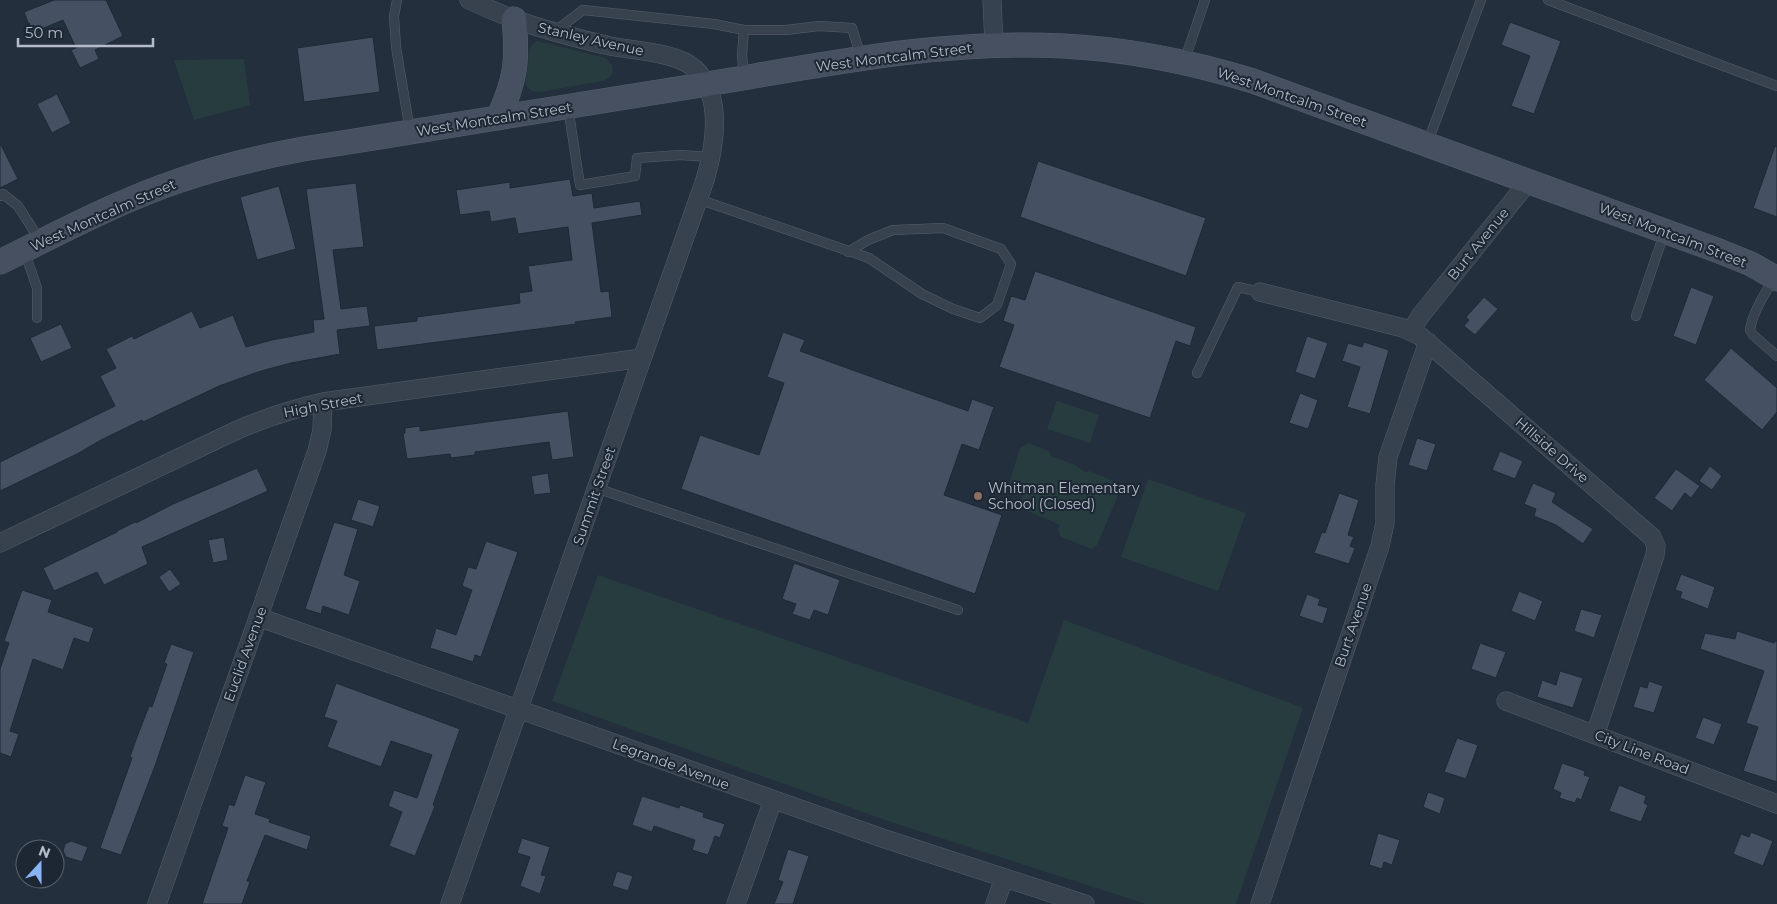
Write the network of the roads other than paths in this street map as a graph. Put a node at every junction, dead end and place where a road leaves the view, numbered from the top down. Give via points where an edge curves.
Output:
1 (397, 0) edge
2 (469, 0) edge
3 (992, 0) edge
4 (1205, 0) edge
5 (1481, 0) edge
6 (1548, 0) edge
7 (514, 19) junction
8 (744, 30) junction
9 (554, 32) junction
10 (994, 45) junction
11 (861, 59) junction
12 (1184, 62) junction
13 (744, 78) junction
14 (706, 84) junction
15 (1777, 86) edge
16 (568, 107) junction
17 (498, 118) junction
18 (411, 132) junction
19 (1427, 144) junction
20 (711, 157) junction
21 (1529, 181) junction
22 (0, 196) edge
23 (698, 199) junction
24 (1665, 231) junction
25 (33, 246) junction
26 (848, 252) junction
27 (0, 262) edge
28 (1776, 278) edge
29 (1260, 292) joint
30 (1636, 316) dead end
31 (37, 318) dead end
32 (1411, 331) junction
33 (1428, 342) junction
34 (1777, 356) edge
35 (642, 358) junction
36 (1197, 373) dead end
37 (323, 402) junction
38 (596, 488) junction
39 (0, 543) edge
40 (958, 610) dead end
41 (258, 618) junction
42 (1506, 701) dead end
43 (518, 710) junction
44 (1595, 735) junction
45 (773, 800) junction
46 (1777, 804) edge
47 (1004, 878) junction
48 (157, 904) edge
49 (450, 904) edge
50 (736, 904) edge
51 (995, 904) edge
52 (1085, 904) edge
53 (1260, 904) edge

1 - 18 lane via 394,16 396,46
2 - 7 street, Stanley Avenue
3 - 10 street
4 - 12 lane
5 - 19 lane
6 - 15 lane
7 - 9 street, Stanley Avenue
7 - 17 main road via 515,67 508,97
8 - 9 lane via 583,10
8 - 11 lane via 819,26 852,28
8 - 13 lane
9 - 14 street, Stanley Avenue via 674,57 693,68
10 - 11 main road, West Montcalm Street
10 - 12 main road, West Montcalm Street via 1093,48
11 - 13 main road, West Montcalm Street
12 - 19 main road, West Montcalm Street via 1253,81
13 - 14 main road, West Montcalm Street
14 - 16 main road, West Montcalm Street
14 - 20 street, Summit Street via 714,121
16 - 17 main road, West Montcalm Street
16 - 20 lane via 580,185 635,176 636,158
17 - 18 main road, West Montcalm Street
18 - 25 main road, West Montcalm Street via 295,151 211,170 158,188
19 - 21 main road, West Montcalm Street
20 - 23 street, Summit Street
21 - 24 main road, West Montcalm Street
21 - 32 street, Burt Avenue via 1420,315
22 - 25 lane via 3,194 18,206
23 - 26 lane
23 - 35 street, Summit Street
24 - 28 main road, West Montcalm Street via 1751,264
24 - 30 lane
25 - 27 main road, West Montcalm Street
25 - 31 lane
26 - 26 lane via 869,258 922,294 980,318 997,305 1011,264 1001,249 943,228 893,230
28 - 34 lane via 1756,310 1750,330
29 - 32 street, Hillside Drive
29 - 36 lane via 1238,287
32 - 33 street, Hillside Drive
33 - 44 street, Hillside Drive via 1654,541 1655,555
33 - 53 street, Burt Avenue via 1388,457 1385,523 1380,546
35 - 37 street, High Street
35 - 38 street, Summit Street
37 - 39 street, High Street via 255,422
37 - 41 street, Euclid Avenue via 317,450
38 - 40 lane
38 - 43 street, Summit Street
41 - 43 street, Legrande Avenue
41 - 48 street, Euclid Avenue
42 - 44 street, City Line Road
43 - 45 street, Legrande Avenue
43 - 49 street, Summit Street
44 - 46 street, City Line Road
45 - 47 street, Legrande Avenue
45 - 50 street
47 - 51 street
47 - 52 street, Legrande Avenue

